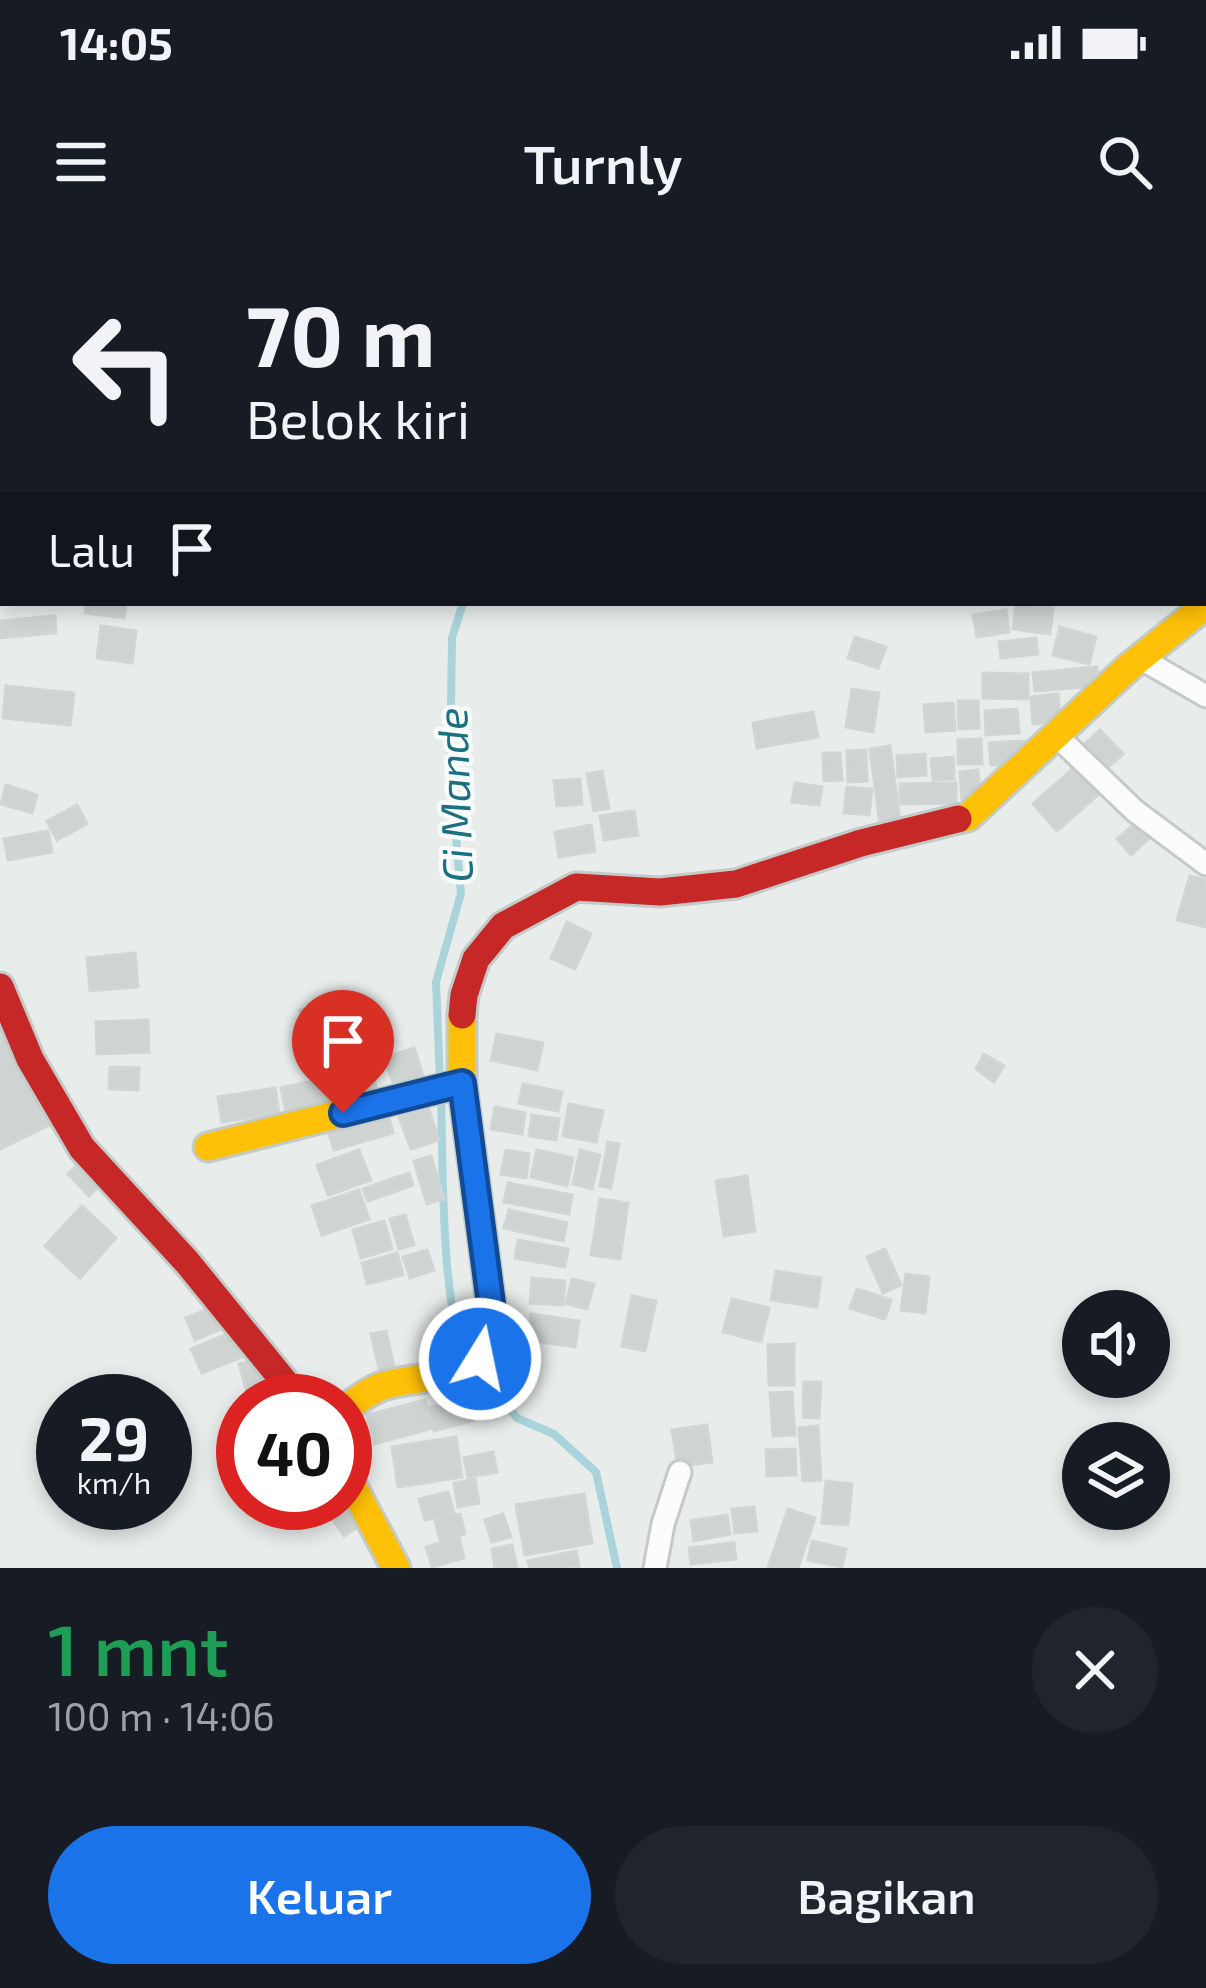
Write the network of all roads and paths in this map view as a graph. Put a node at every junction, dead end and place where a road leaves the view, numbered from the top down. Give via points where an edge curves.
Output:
1 (1205, 606) edge
2 (1140, 658) junction
3 (1206, 696) edge
4 (1058, 737) junction
5 (1206, 864) edge
6 (0, 988) edge
7 (446, 1087) junction
8 (208, 1147) dead end
9 (278, 1374) edge
10 (372, 1393) edge
11 (680, 1472) dead end
12 (372, 1523) edge
13 (396, 1568) edge
14 (655, 1568) edge

1 - 2 street
2 - 3 street
2 - 4 street
4 - 5 street via 1135,811
4 - 7 street via 962,819 736,884 564,890 503,926 476,959
6 - 9 street via 30,1060 82,1148
7 - 8 street
7 - 10 street via 491,1343 473,1364
11 - 14 street
12 - 13 street

